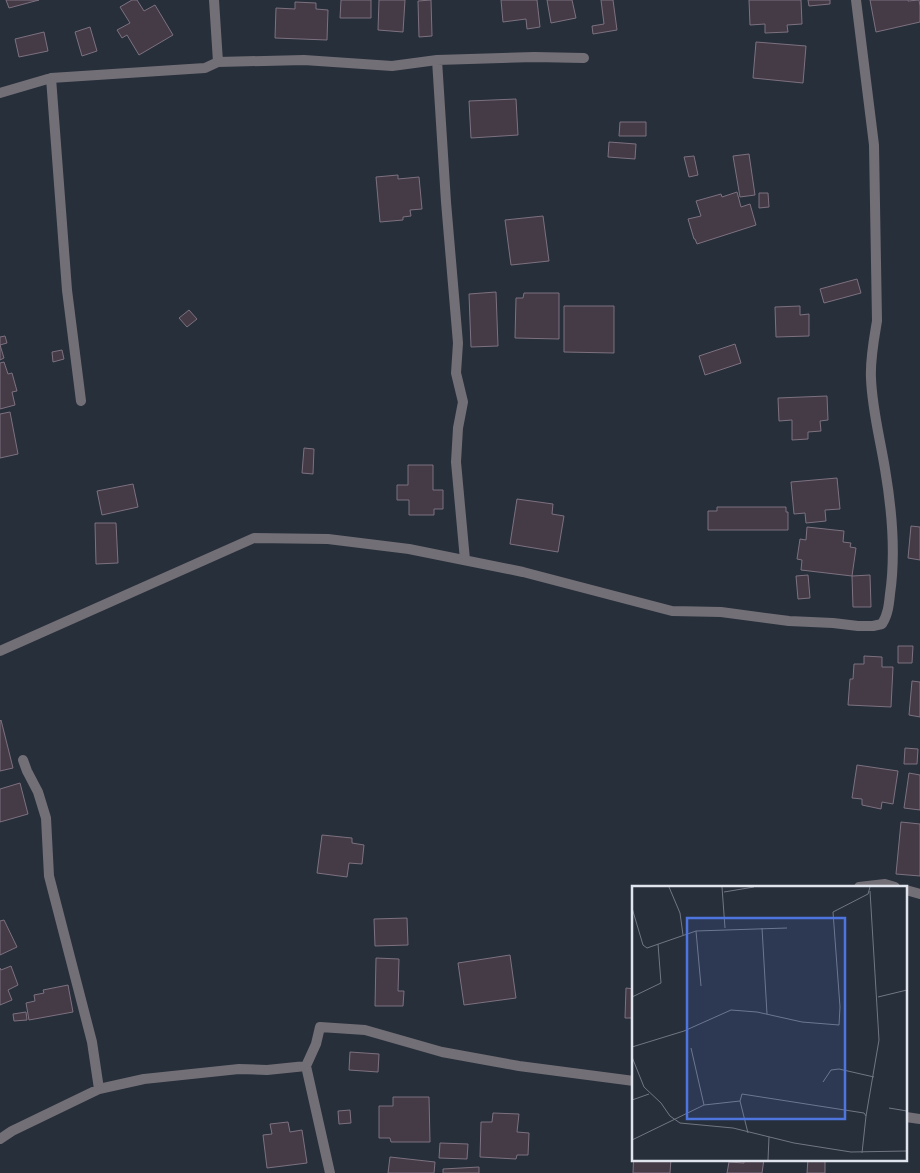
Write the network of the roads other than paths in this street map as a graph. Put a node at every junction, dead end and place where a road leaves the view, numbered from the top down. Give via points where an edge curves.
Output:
1 (214, 0) edge
2 (856, 0) edge
3 (584, 58) dead end
4 (437, 60) junction
5 (218, 62) junction
6 (51, 78) junction
7 (0, 93) edge
8 (81, 401) dead end
9 (465, 560) junction
10 (0, 651) edge
11 (23, 760) dead end
12 (867, 886) edge
13 (891, 886) edge
14 (306, 1066) junction
15 (632, 1081) edge
16 (99, 1089) junction
17 (0, 1139) edge
18 (330, 1173) edge

1 - 5 street
2 - 9 street via 874,145 878,321 871,377 893,522 892,583 884,620 878,625 863,627 721,612 672,611
3 - 4 street
4 - 5 street via 392,66 304,60
4 - 9 street via 458,343 456,373 463,402 456,462
5 - 6 street via 205,68
6 - 7 street
6 - 8 street via 67,290
9 - 10 street via 328,539 254,538
11 - 16 street via 46,818 49,876 92,1042
12 - 13 street
14 - 15 street via 320,1027 365,1030 442,1052
14 - 16 street via 154,1078
14 - 18 street
16 - 17 street

